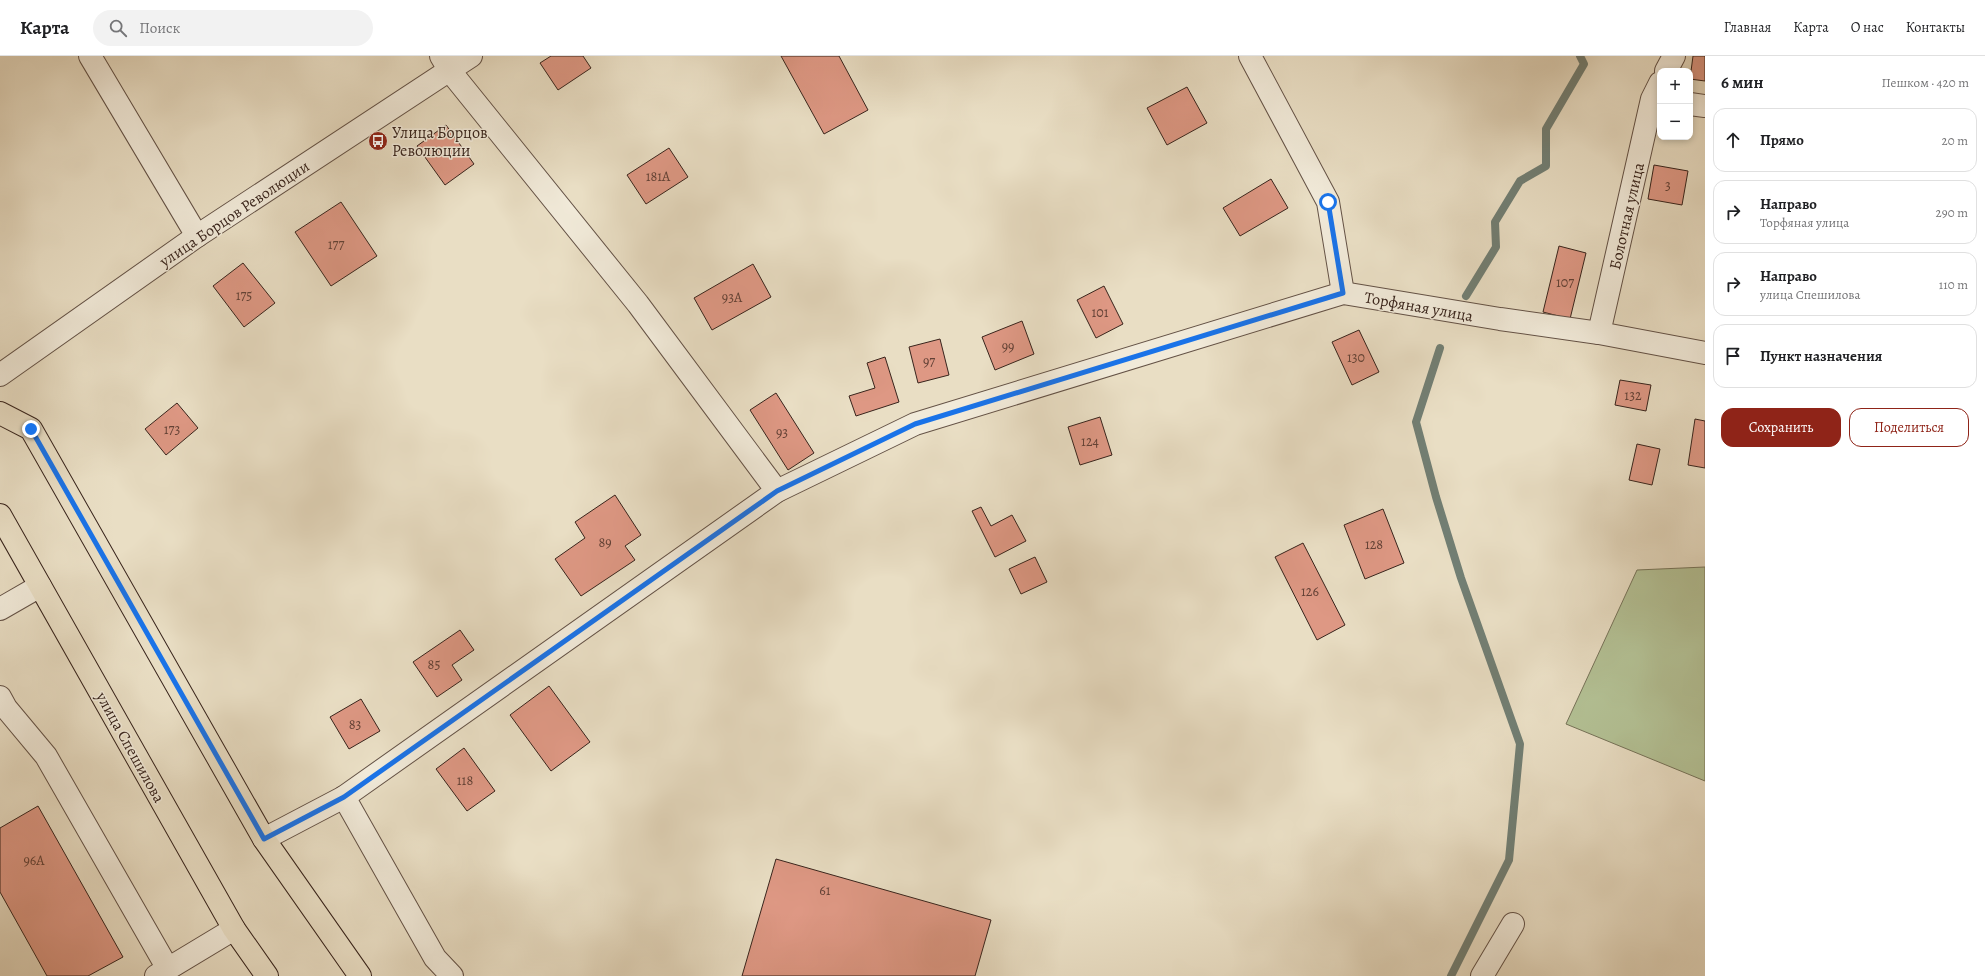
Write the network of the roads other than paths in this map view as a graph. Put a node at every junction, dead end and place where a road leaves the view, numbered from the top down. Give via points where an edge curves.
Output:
1 (90, 56) edge
2 (471, 56) edge
3 (1250, 56) edge
4 (1674, 56) edge
5 (445, 63) edge
6 (1668, 68) edge
7 (1657, 94) edge
8 (1693, 104) edge
9 (1705, 106) edge
10 (197, 236) junction
11 (1343, 293) junction
12 (1599, 333) junction
13 (1705, 353) edge
14 (0, 375) edge
15 (0, 413) edge
16 (777, 491) junction
17 (0, 515) edge
18 (40, 586) junction
19 (0, 609) edge
20 (0, 697) edge
21 (344, 797) junction
22 (264, 839) junction
23 (1513, 924) dead end
24 (234, 929) junction
25 (162, 973) edge
26 (267, 976) edge
27 (360, 976) edge
28 (452, 976) edge
29 (1482, 976) edge

1 - 10 street
2 - 5 street, улица Борцов Революции
3 - 11 street via 1328,202
4 - 6 street
5 - 10 street, улица Борцов Революции
5 - 16 street via 638,304
7 - 12 street, Болотная улица
8 - 9 street
10 - 14 street, улица Борцов Революции
11 - 12 street, Торфяная улица
11 - 16 street, Торфяная улица via 915,424
12 - 13 street, Торфяная улица
15 - 22 main road via 31,429
16 - 21 street, Торфяная улица
17 - 18 main road, улица Спешилова
18 - 19 street
18 - 24 main road, улица Спешилова
20 - 25 street via 6,708 46,756
21 - 22 street, Торфяная улица
21 - 28 street via 435,958
22 - 27 main road
23 - 29 street
24 - 25 street
24 - 26 main road, улица Спешилова

